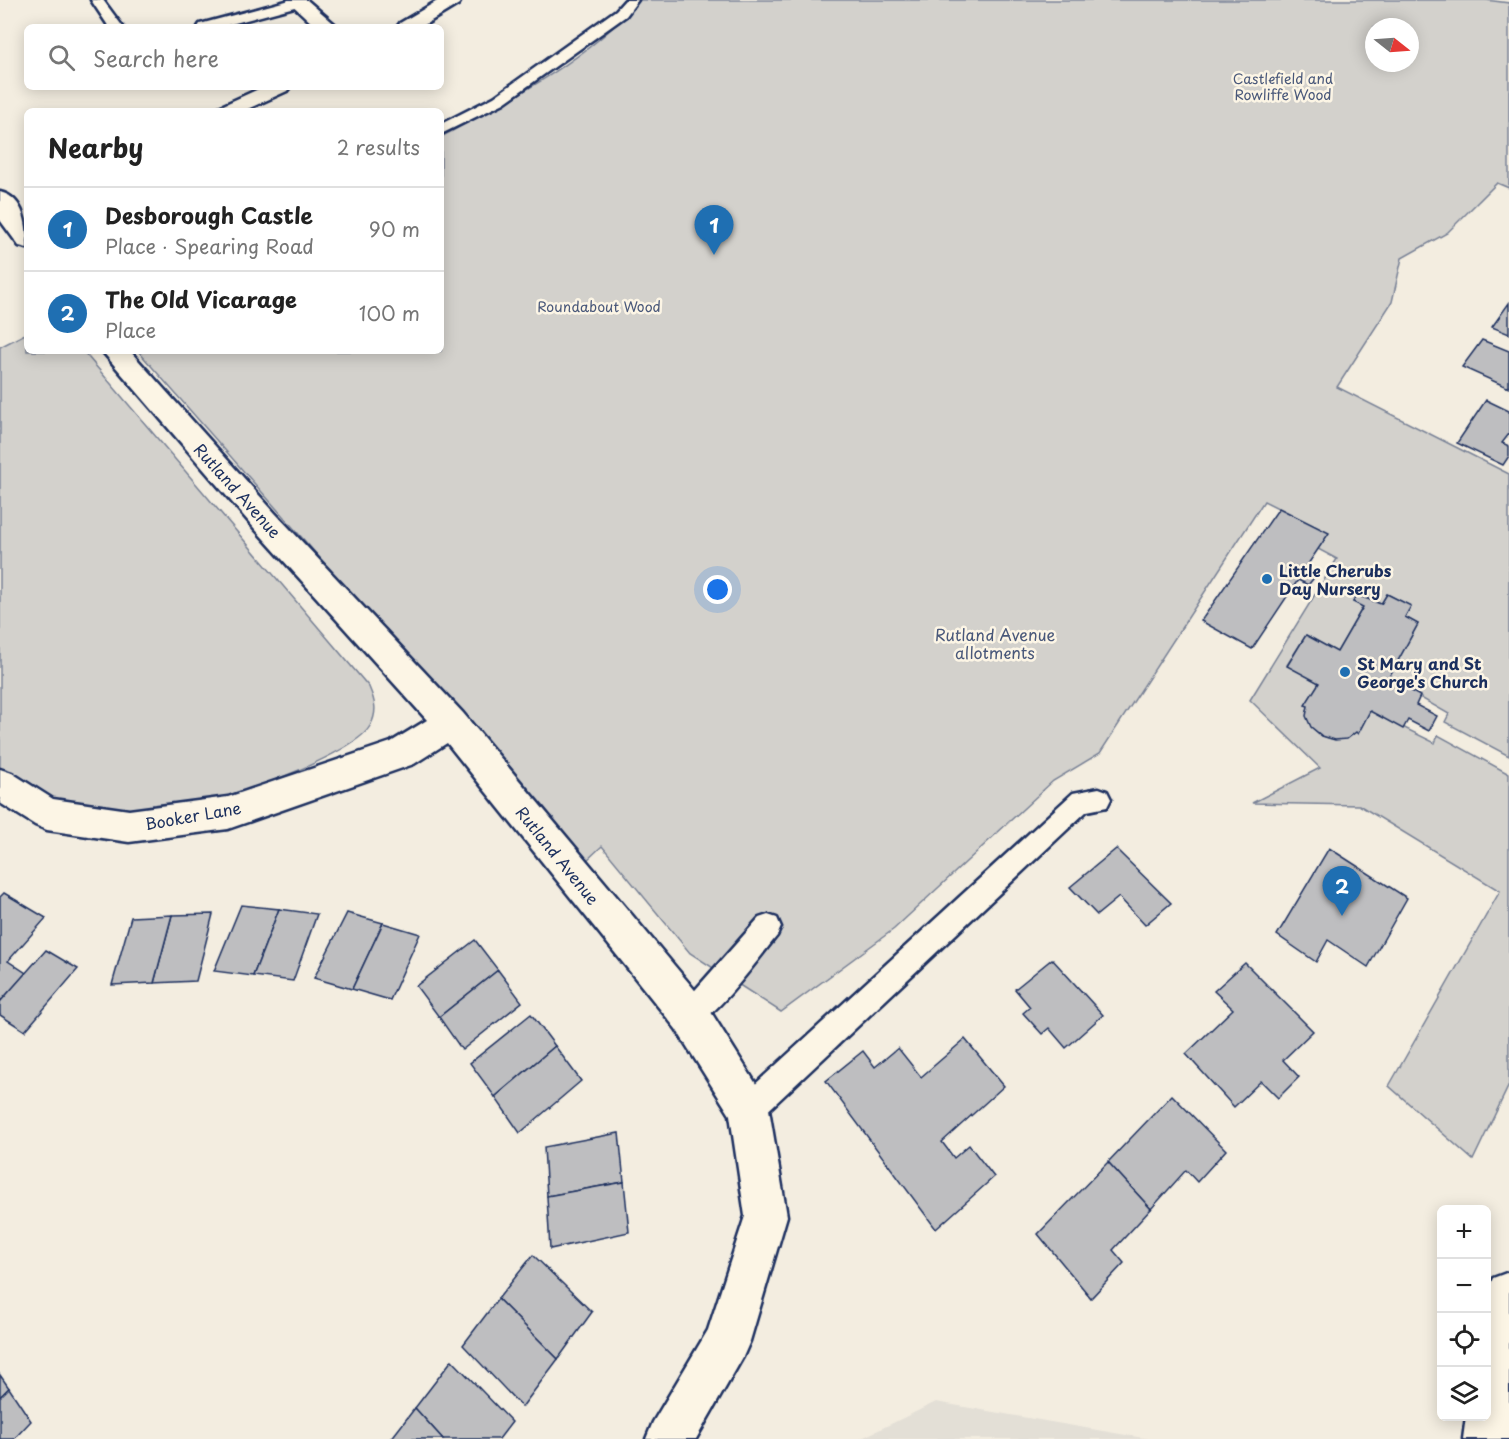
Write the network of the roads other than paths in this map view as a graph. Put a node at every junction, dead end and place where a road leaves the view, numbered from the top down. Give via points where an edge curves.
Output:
1 (97, 0) edge
2 (452, 0) edge
3 (632, 0) edge
4 (296, 1) edge
5 (114, 24) edge
6 (216, 24) edge
7 (324, 24) edge
8 (412, 24) edge
9 (273, 90) edge
10 (233, 108) edge
11 (444, 128) edge
12 (12, 200) edge
13 (24, 237) edge
14 (119, 354) edge
15 (450, 723) junction
16 (0, 784) edge
17 (1099, 799) dead end
18 (768, 927) dead end
19 (690, 1015) junction
20 (749, 1108) junction
21 (1509, 1294) edge
22 (1502, 1359) edge
23 (670, 1439) edge
24 (1487, 1439) edge

1 - 5 lane
2 - 8 street
3 - 11 lane via 621,13 499,100
4 - 6 lane
4 - 7 street
9 - 10 street
12 - 13 street via 11,219
14 - 15 street, Rutland Avenue
15 - 16 street, Booker Lane via 402,753 228,813 206,816 129,826 47,814
15 - 19 street, Rutland Avenue
17 - 20 lane via 1082,801
18 - 19 lane
19 - 20 street, Rutland Avenue
20 - 23 street, Rutland Avenue via 766,1216 727,1341
21 - 22 street
22 - 24 street

